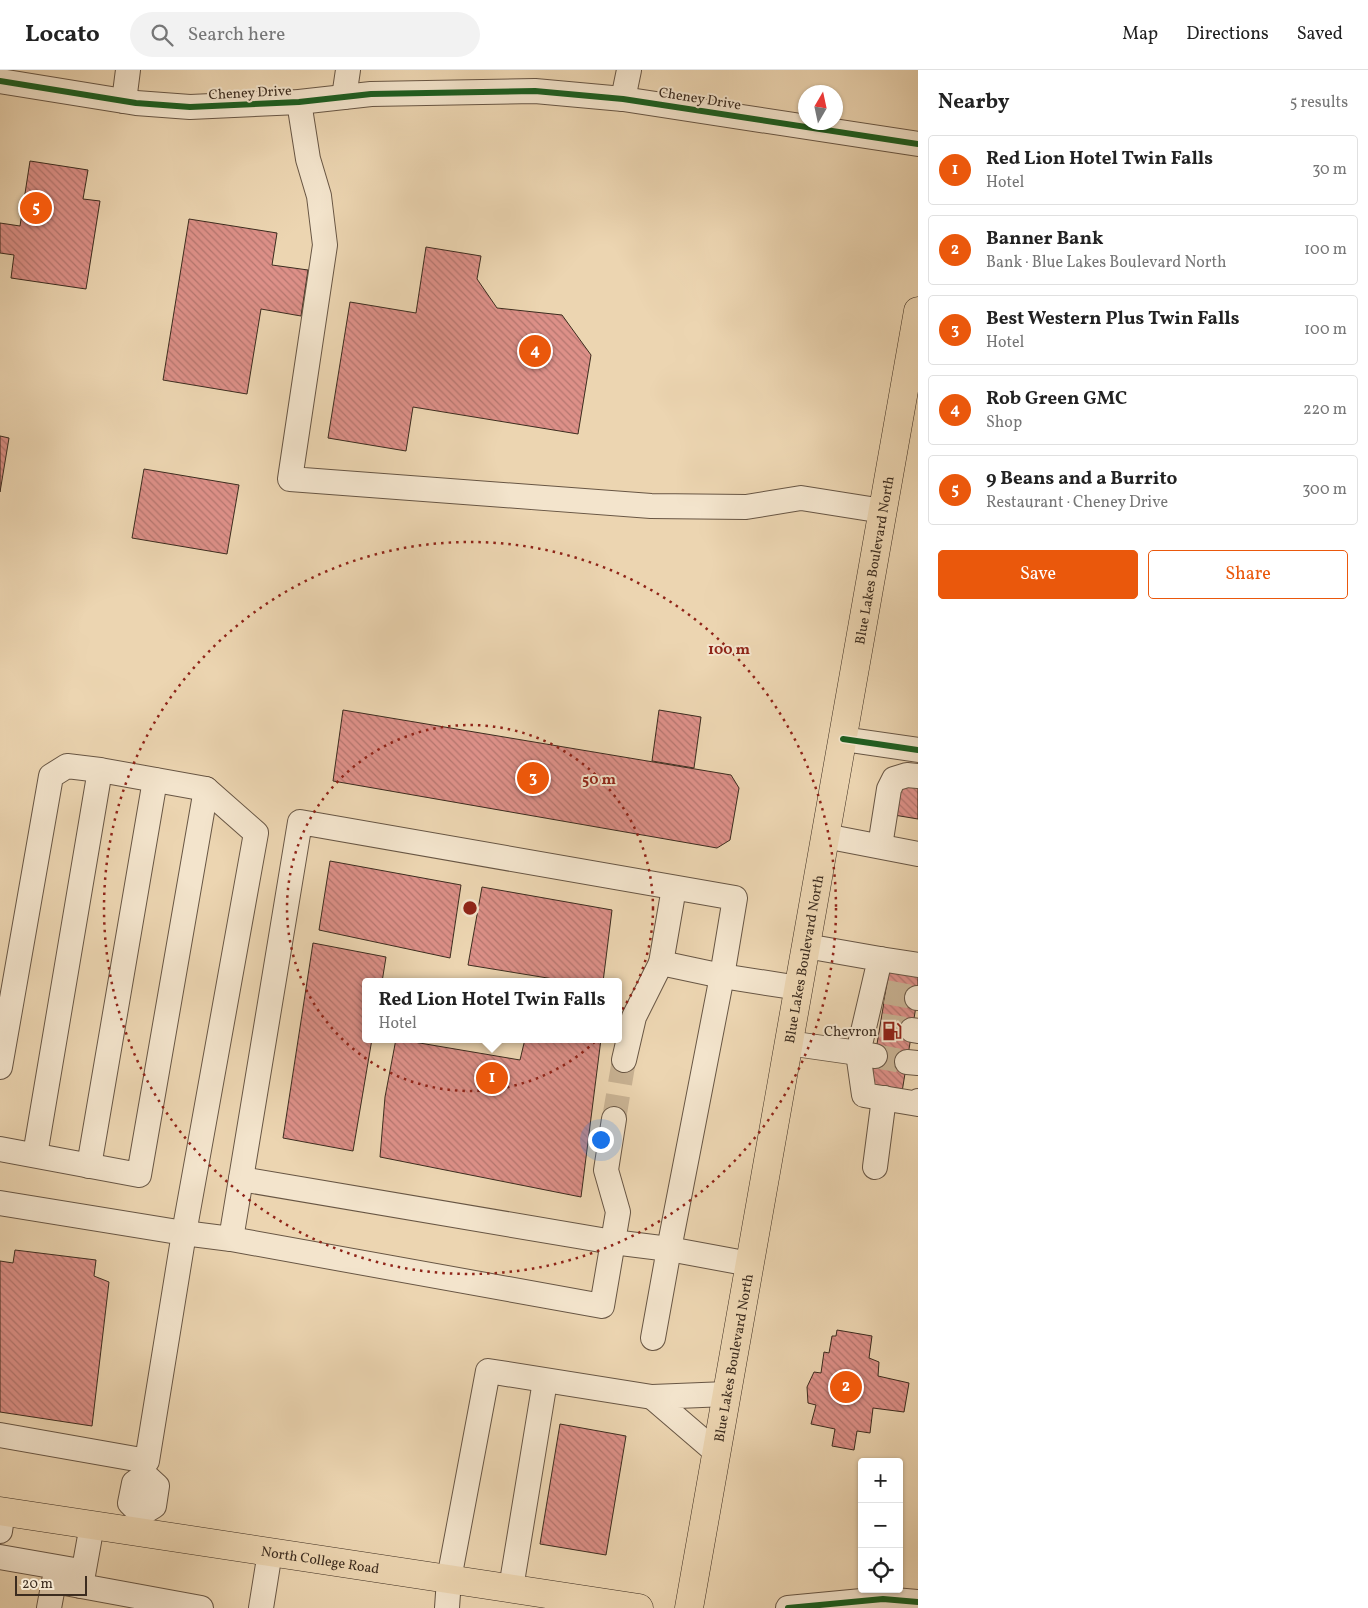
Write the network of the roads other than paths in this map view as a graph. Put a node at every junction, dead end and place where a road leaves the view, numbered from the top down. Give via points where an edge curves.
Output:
1 (128, 70) edge
2 (348, 70) edge
3 (629, 70) edge
4 (0, 81) edge
5 (344, 97) junction
6 (623, 99) junction
7 (124, 101) junction
8 (299, 102) junction
9 (918, 144) edge
10 (918, 311) edge
11 (883, 511) junction
12 (843, 739) junction
13 (918, 750) edge
14 (100, 770) junction
15 (918, 776) edge
16 (155, 780) junction
17 (206, 789) junction
18 (825, 836) junction
19 (880, 846) junction
20 (918, 854) edge
21 (674, 888) junction
22 (806, 946) junction
23 (880, 959) junction
24 (661, 963) junction
25 (918, 965) edge
26 (722, 976) junction
27 (799, 988) junction
28 (788, 1043) junction
29 (867, 1054) junction
30 (624, 1060) tunnel mouth
31 (0, 1067) edge
32 (884, 1098) junction
33 (918, 1101) edge
34 (614, 1119) tunnel mouth
35 (0, 1149) edge
36 (35, 1156) junction
37 (89, 1166) junction
38 (875, 1167) dead end
39 (240, 1179) junction
40 (0, 1202) edge
41 (184, 1233) junction
42 (231, 1239) junction
43 (613, 1242) junction
44 (669, 1249) junction
45 (750, 1264) junction
46 (653, 1338) dead end
47 (545, 1380) junction
48 (727, 1394) junction
49 (652, 1397) junction
50 (0, 1435) edge
51 (716, 1452) junction
52 (146, 1468) junction
53 (1, 1518) edge
54 (140, 1523) junction
55 (92, 1525) junction
56 (270, 1552) junction
57 (0, 1557) edge
58 (82, 1579) junction
59 (449, 1579) junction
60 (511, 1588) junction
61 (918, 1602) edge
62 (49, 1608) edge
63 (201, 1608) edge
64 (261, 1608) edge
65 (447, 1608) edge
66 (639, 1608) edge
67 (689, 1608) edge
68 (788, 1608) edge

1 - 7 street
2 - 5 street
3 - 6 street
4 - 7 street, Cheney Drive
5 - 6 street, Cheney Drive via 535,90
5 - 8 street, Cheney Drive
6 - 9 street, Cheney Drive
7 - 8 street, Cheney Drive via 190,107
8 - 11 street via 308,158 319,196 325,245 290,479 651,506 746,507 801,498
10 - 11 main road, Blue Lakes Boulevard North
11 - 12 main road, Blue Lakes Boulevard North
12 - 13 street
12 - 18 main road, Blue Lakes Boulevard North
14 - 16 street
14 - 31 street via 67,766 50,776
14 - 36 street
15 - 19 street via 894,779 889,789
16 - 17 street
16 - 37 street
17 - 37 street via 139,1175
17 - 41 street via 256,833
18 - 19 street
18 - 22 main road, Blue Lakes Boulevard North
19 - 20 street
21 - 24 street
21 - 26 street via 735,898
21 - 39 street via 300,822
22 - 23 street
22 - 27 main road, Blue Lakes Boulevard North
23 - 25 street
23 - 29 street via 880,990
24 - 26 street
24 - 30 street via 634,1017
26 - 27 street
26 - 44 street
27 - 28 main road, Blue Lakes Boulevard North
28 - 29 street
28 - 45 main road, Blue Lakes Boulevard North
29 - 32 street via 864,1095
32 - 33 street via 918,1104
32 - 38 street
34 - 43 street via 606,1170 618,1212
35 - 36 street
36 - 37 street
39 - 42 street
39 - 43 street
40 - 41 street
41 - 42 street
41 - 52 street
42 - 43 street via 602,1306
43 - 44 street
44 - 45 street
44 - 46 street
45 - 48 main road, Blue Lakes Boulevard North
47 - 49 street
47 - 59 street via 488,1371
47 - 60 street
48 - 49 street
48 - 51 main road, Blue Lakes Boulevard North
49 - 51 street
50 - 52 street
51 - 67 main road, Blue Lakes Boulevard North
52 - 54 street via 134,1483 130,1504
53 - 55 main road, North College Road
54 - 55 main road, North College Road
54 - 56 main road, North College Road
55 - 58 street
56 - 59 main road, North College Road
56 - 64 street
57 - 58 street
58 - 62 street via 54,1581
58 - 63 street
59 - 60 main road, North College Road
59 - 65 street
60 - 66 main road, North College Road
61 - 68 street via 883,1599

